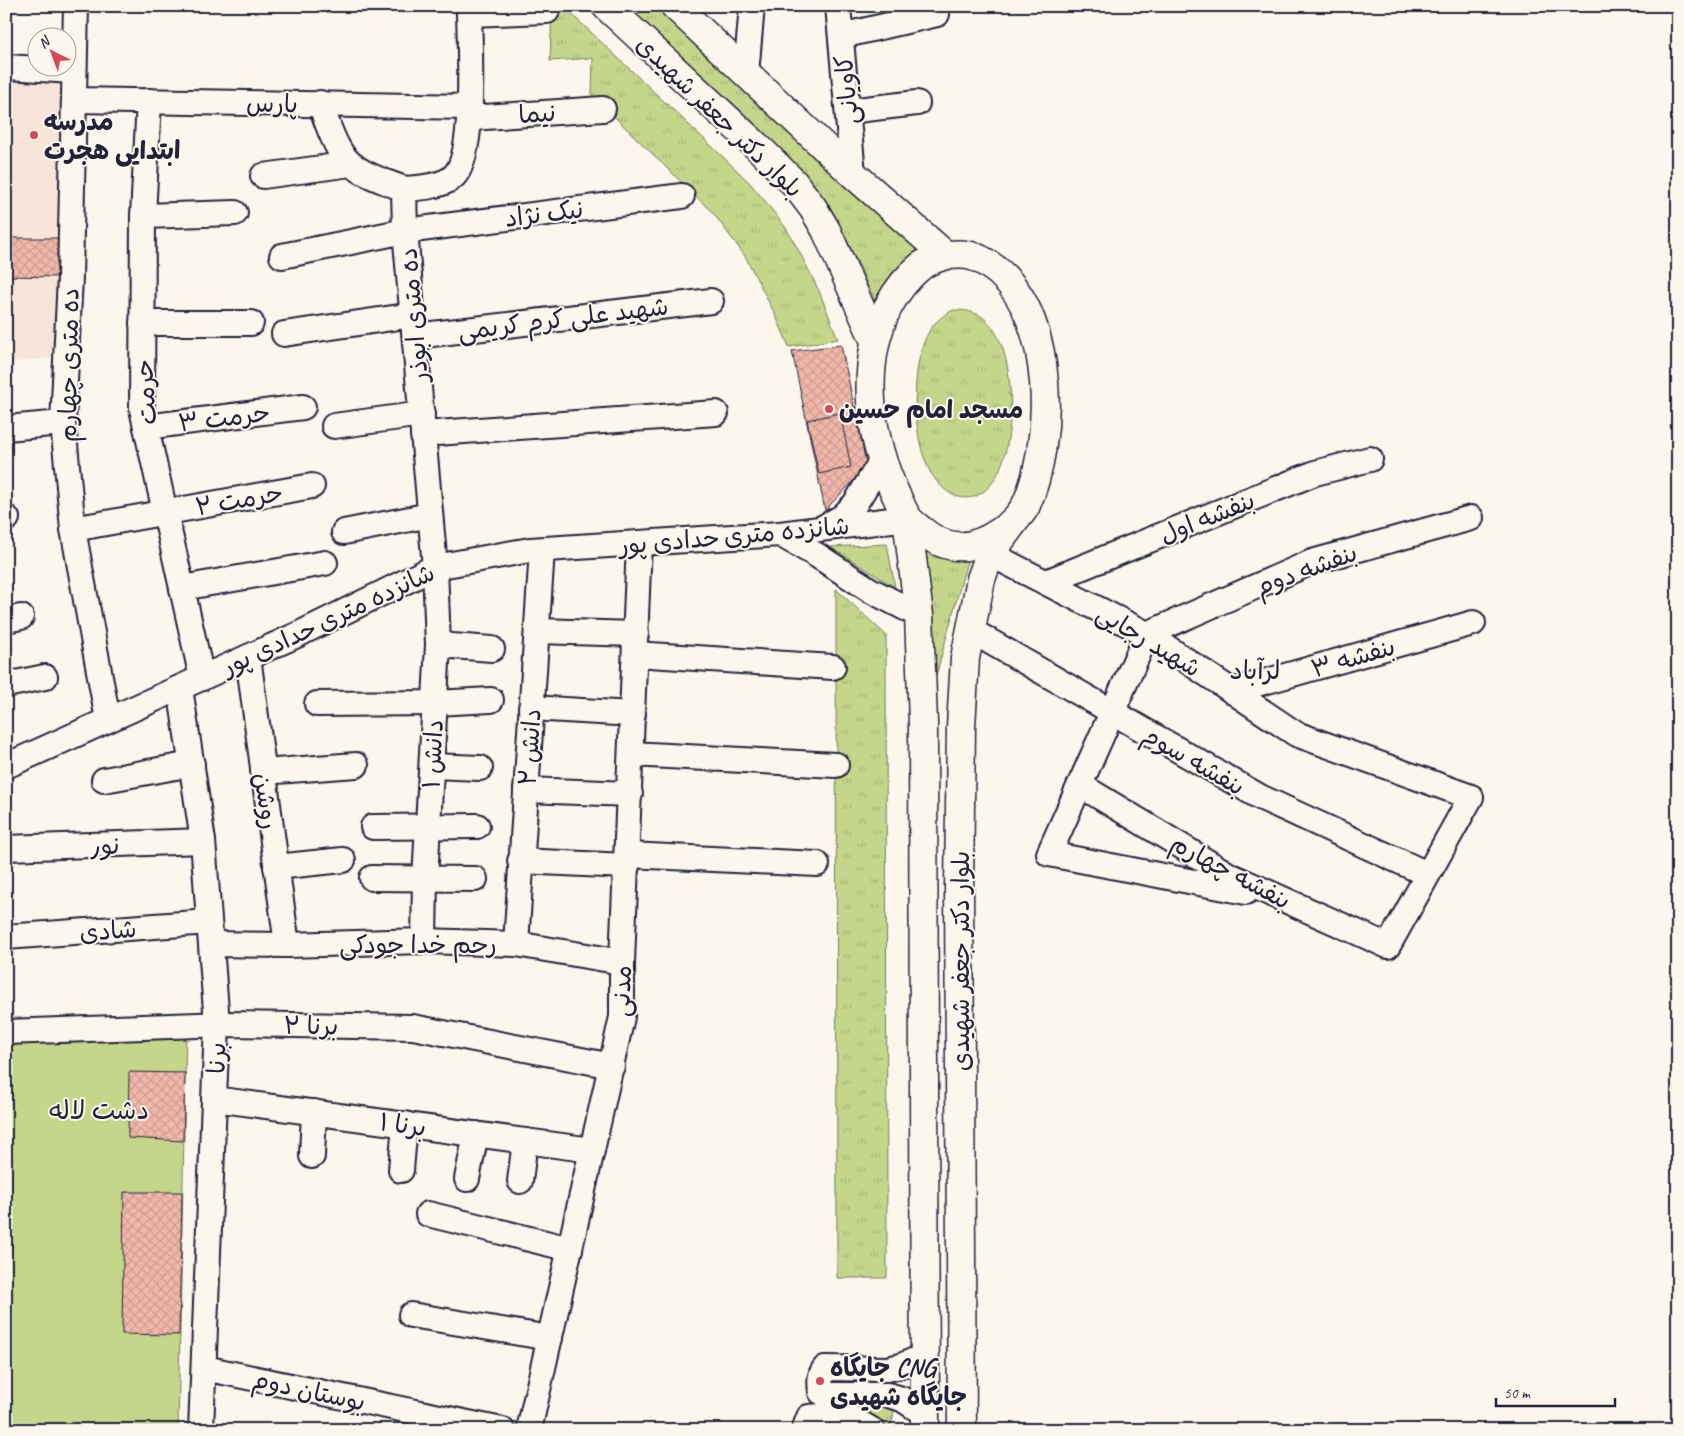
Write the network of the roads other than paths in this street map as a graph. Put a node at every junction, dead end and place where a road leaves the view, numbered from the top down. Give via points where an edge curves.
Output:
1 (76, 6) edge
2 (606, 6) edge
3 (752, 6) edge
4 (838, 6) edge
5 (681, 9) edge
6 (469, 10) edge
7 (547, 11) dead end
8 (937, 14) dead end
9 (75, 28) edge
10 (841, 36) junction
11 (6, 67) edge
12 (28, 68) edge
13 (746, 74) junction
14 (74, 78) edge
15 (74, 100) junction
16 (149, 101) junction
17 (917, 103) dead end
18 (320, 104) junction
19 (604, 108) dead end
20 (848, 111) junction
21 (470, 113) junction
22 (351, 164) junction
23 (853, 174) junction
24 (263, 176) dead end
25 (404, 189) junction
26 (682, 196) dead end
27 (235, 213) dead end
28 (143, 216) junction
29 (406, 231) junction
30 (945, 255) junction
31 (282, 256) dead end
32 (710, 301) dead end
33 (142, 323) junction
34 (252, 323) dead end
35 (414, 325) junction
36 (284, 334) dead end
37 (875, 341) junction
38 (303, 408) dead end
39 (716, 413) dead end
40 (63, 423) junction
41 (422, 424) junction
42 (334, 426) dead end
43 (146, 427) junction
44 (6, 428) edge
45 (1370, 459) dead end
46 (882, 460) junction
47 (312, 486) dead end
48 (1025, 507) junction
49 (165, 512) junction
50 (430, 515) junction
51 (907, 518) junction
52 (1470, 518) dead end
53 (73, 529) junction
54 (818, 530) junction
55 (344, 532) dead end
56 (780, 534) junction
57 (639, 543) junction
58 (542, 550) junction
59 (990, 554) junction
60 (325, 563) dead end
61 (435, 567) junction
62 (1046, 582) junction
63 (182, 588) junction
64 (919, 616) junction
65 (1473, 624) dead end
66 (970, 630) junction
67 (536, 631) junction
68 (1147, 634) junction
69 (636, 644) junction
70 (438, 645) junction
71 (492, 649) dead end
72 (248, 657) junction
73 (833, 667) dead end
74 (45, 677) dead end
75 (202, 678) junction
76 (6, 685) edge
77 (180, 688) junction
78 (1232, 691) junction
79 (491, 700) dead end
80 (435, 703) junction
81 (317, 704) dead end
82 (531, 708) junction
83 (1113, 713) junction
84 (633, 714) junction
85 (108, 720) junction
86 (632, 754) junction
87 (192, 764) junction
88 (836, 764) dead end
89 (356, 765) dead end
90 (6, 766) edge
91 (432, 766) junction
92 (480, 768) dead end
93 (263, 772) junction
94 (104, 780) dead end
95 (1080, 785) junction
96 (526, 790) junction
97 (630, 794) junction
98 (477, 826) dead end
99 (373, 827) dead end
100 (429, 827) junction
101 (203, 841) junction
102 (6, 848) edge
103 (343, 860) dead end
104 (520, 861) junction
105 (627, 861) junction
106 (817, 864) dead end
107 (276, 867) junction
108 (1427, 874) junction
109 (372, 878) dead end
110 (425, 879) junction
111 (475, 879) dead end
112 (1284, 900) junction
113 (210, 933) junction
114 (6, 937) edge
115 (424, 941) junction
116 (516, 944) junction
117 (287, 945) junction
118 (622, 962) junction
119 (217, 1024) junction
120 (6, 1032) edge
121 (612, 1066) junction
122 (214, 1099) junction
123 (314, 1112) junction
124 (405, 1124) junction
125 (476, 1134) junction
126 (525, 1140) junction
127 (592, 1150) junction
128 (312, 1156) dead end
129 (401, 1170) dead end
130 (468, 1179) dead end
131 (520, 1181) dead end
132 (428, 1214) dead end
133 (570, 1250) junction
134 (411, 1315) dead end
135 (550, 1338) junction
136 (926, 1356) junction
137 (204, 1368) junction
138 (925, 1422) edge
139 (201, 1430) edge
140 (502, 1430) edge
141 (529, 1430) edge
142 (804, 1430) edge
143 (872, 1430) edge
144 (962, 1430) edge

1 - 9 street, ده متری چهارم
2 - 37 main road, بلوار دکتر جعفر شهیدی via 794,183 826,230
3 - 13 street
4 - 10 street, کاویانی
5 - 13 main road, بلوار دکتر جعفر شهیدی
6 - 7 street
6 - 21 street
8 - 10 street
10 - 20 street, کاویانی
11 - 12 street
13 - 23 main road, بلوار دکتر جعفر شهیدی
14 - 15 street, ده متری چهارم
15 - 16 street, پارس
15 - 40 street, ده متری چهارم
16 - 18 street, پارس
16 - 28 street, حرمت
17 - 20 street
18 - 21 street, پارس
18 - 22 street via 340,152
19 - 21 street, نیما
20 - 23 street, کاویانی
21 - 25 street via 465,156 454,176 432,187
22 - 24 street
22 - 25 street
23 - 30 main road, بلوار دکتر جعفر شهیدی
25 - 29 street, ده متری ابوذر
26 - 29 street, نیک نژاد
27 - 28 street
28 - 33 street, حرمت
29 - 31 street, نیک نژاد
29 - 35 street, ده متری ابوذر
30 - 37 main road via 922,265 900,288
30 - 48 main road via 968,255 988,263 1018,293 1030,315 1039,344 1044,402 1039,458
32 - 35 street, شهید علی کرم کریمی
33 - 34 street
33 - 43 street, حرمت via 142,409
35 - 36 street, شهید علی کرم کریمی
35 - 41 street, ده متری ابوذر
37 - 46 main road via 870,367 871,393
38 - 43 street, حرمت ۳
39 - 41 street
40 - 44 street
40 - 53 street, ده متری چهارم
41 - 42 street
41 - 50 street, ده متری ابوذر
43 - 49 street, حرمت
45 - 62 street, بنفشه اول via 1315,473
46 - 51 main road
46 - 54 street via 855,504 842,517
47 - 49 street, حرمت ۲
48 - 51 main road via 1007,527 989,540 959,547 933,540
48 - 59 main road, بلوار دکتر جعفر شهیدی
49 - 53 street, حرمت ۲
49 - 63 street, حرمت
50 - 55 street
50 - 61 street, ده متری ابوذر
51 - 54 street, شانزده متری حدادی پور
51 - 64 main road, بلوار دکتر جعفر شهیدی
52 - 68 street, بنفشه دوم via 1312,562
53 - 85 street, ده متری چهارم
54 - 56 street, شانزده متری حدادی پور
56 - 57 street, شانزده متری حدادی پور
56 - 64 street via 870,590
57 - 58 street, شانزده متری حدادی پور
57 - 69 street, مدنی
58 - 61 street, شانزده متری حدادی پور
58 - 67 street, دانش ۲
59 - 62 street, شهید رجایی
59 - 66 main road, بلوار دکتر جعفر شهیدی
60 - 63 street
61 - 70 street, دانش ۱
61 - 72 street, شانزده متری حدادی پور
62 - 68 street, شهید رجایی
63 - 75 street, حرمت
64 - 136 main road, بلوار دکتر جعفر شهیدی via 923,723
65 - 78 street, بنفشه ۳
66 - 83 street, بنفشه سوم
66 - 144 main road, بلوار دکتر جعفر شهیدی via 961,727 959,889
67 - 69 street
67 - 82 street, دانش ۲
68 - 78 street, شهید رجایی
68 - 83 street
69 - 73 street
69 - 84 street, مدنی
70 - 71 street
70 - 80 street, دانش ۱
72 - 75 street, شانزده متری حدادی پور
72 - 93 street, روشن
74 - 76 street
75 - 77 street, شانزده متری حدادی پور
77 - 85 street, شانزده متری حدادی پور
77 - 87 street, برنا
78 - 108 street, شهید رجایی via 1296,734 1471,796
79 - 80 street
80 - 81 street
80 - 91 street, دانش ۱
82 - 84 street
82 - 96 street, دانش ۲
83 - 95 street
83 - 108 street, بنفشه سوم via 1260,797
84 - 86 street, مدنی
85 - 90 street, شانزده متری حدادی پور
86 - 88 street
86 - 97 street, مدنی
87 - 94 street
87 - 101 street, برنا
89 - 93 street
91 - 92 street
91 - 100 street, دانش ۱
93 - 107 street, روشن
95 - 112 street, بنفشه چهارم via 1229,875
95 - 112 street via 1049,854
96 - 97 street
96 - 104 street, دانش ۲
97 - 105 street, مدنی
98 - 100 street
99 - 100 street
100 - 110 street, دانش ۱
101 - 102 street, نور
101 - 113 street, برنا
103 - 107 street
104 - 105 street
104 - 116 street, دانش ۲
105 - 106 street
105 - 118 street, مدنی
107 - 117 street, روشن
108 - 112 street, بنفشه چهارم via 1388,946
109 - 110 street
110 - 111 street
110 - 115 street, دانش ۱
113 - 114 street, شادی
113 - 117 street, رحم خدا جودکی
113 - 119 street, برنا
115 - 116 street, رحم خدا جودکی
115 - 117 street, رحم خدا جودکی
116 - 118 street, رحم خدا جودکی
118 - 121 street, مدنی via 622,1017
119 - 120 street, برنا ۲
119 - 121 street, برنا ۲ via 413,1028
119 - 122 street, برنا
121 - 127 street, مدنی
122 - 123 street, برنا ۱
122 - 137 street, برنا
123 - 124 street, برنا ۱
123 - 128 street
124 - 125 street, برنا ۱
124 - 129 street
125 - 126 street, برنا ۱
125 - 130 street
126 - 127 street, برنا ۱
126 - 131 street
127 - 133 street, مدنی
132 - 133 street
133 - 135 street, مدنی
134 - 135 street
135 - 141 street, مدنی
136 - 138 main road, بلوار دکتر جعفر شهیدی
136 - 138 street via 901,1366 876,1370 825,1368 820,1381 821,1392 826,1395 888,1395 902,1399
137 - 139 street, برنا
137 - 140 street, بوستان دوم
142 - 143 street via 808,1417 845,1414

